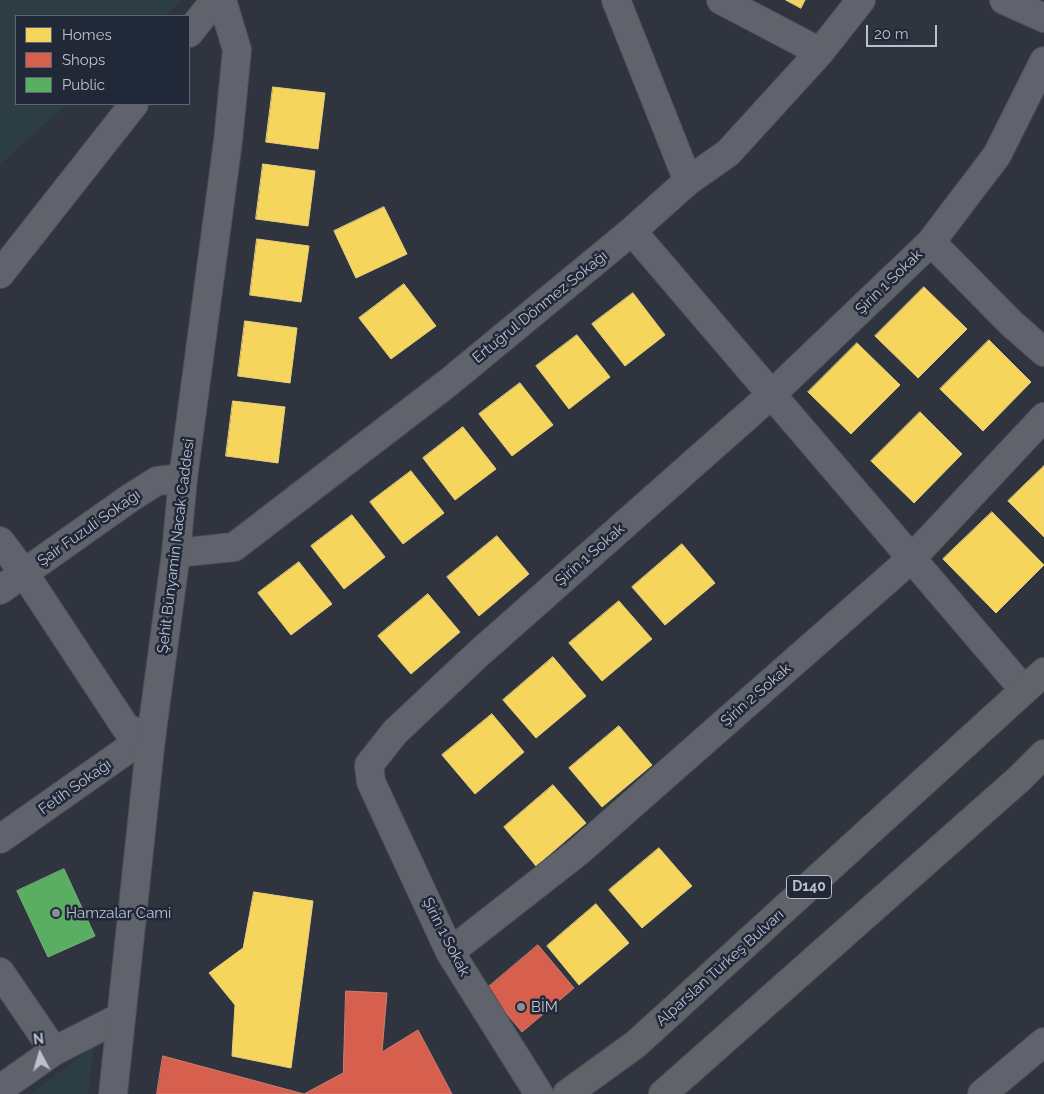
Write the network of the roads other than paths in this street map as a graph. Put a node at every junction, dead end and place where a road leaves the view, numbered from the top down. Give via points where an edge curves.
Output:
1 (215, 0) edge
2 (222, 0) edge
3 (616, 0) edge
4 (721, 0) edge
5 (861, 0) edge
6 (1004, 0) edge
7 (1044, 18) edge
8 (190, 33) edge
9 (820, 52) junction
10 (1044, 61) edge
11 (133, 105) edge
12 (688, 181) junction
13 (632, 231) junction
14 (931, 242) junction
15 (0, 274) edge
16 (1044, 352) edge
17 (772, 394) junction
18 (1044, 417) edge
19 (183, 478) junction
20 (0, 541) edge
21 (176, 553) junction
22 (912, 558) junction
23 (24, 573) junction
24 (0, 590) edge
25 (1034, 681) edge
26 (151, 738) junction
27 (1044, 754) edge
28 (0, 839) edge
29 (450, 952) junction
30 (0, 972) edge
31 (122, 1017) junction
32 (1044, 1042) edge
33 (54, 1052) junction
34 (0, 1090) edge
35 (113, 1094) edge
36 (539, 1094) edge
37 (567, 1094) edge
38 (663, 1094) edge
39 (982, 1094) edge

1 - 8 street
2 - 19 street, Şehit Bünyamin Nacak Caddesi via 236,50 228,141
3 - 12 street
4 - 9 street
5 - 9 street, Ertuğrul Dönmez Sokağı
6 - 7 street
9 - 12 street, Ertuğrul Dönmez Sokağı via 728,152
10 - 14 street, Şirin 1 Sokak via 997,155
11 - 15 street
12 - 13 street, Ertuğrul Dönmez Sokağı
13 - 17 street
13 - 21 street, Ertuğrul Dönmez Sokağı via 449,382 234,547
14 - 16 street
14 - 17 street, Şirin 1 Sokak
17 - 22 street
17 - 29 street, Şirin 1 Sokak via 477,656 395,732 369,765 371,782
18 - 22 street, Şirin 2 Sokak
19 - 21 street, Şehit Bünyamin Nacak Caddesi
19 - 23 street, Şair Fuzuli Sokağı via 157,481
20 - 23 street
21 - 26 street, Şehit Bünyamin Nacak Caddesi
22 - 25 street
22 - 29 street, Şirin 2 Sokak via 578,852
23 - 24 street, Şair Fuzuli Sokağı
23 - 26 street via 126,728
25 - 37 highway, Alparslan Türkeş Bulvarı / D140 via 636,1044
26 - 28 street, Fetih Sokağı via 128,749
26 - 31 street, Şehit Bünyamin Nacak Caddesi
27 - 38 highway
29 - 36 street, Şirin 1 Sokak
30 - 33 street
31 - 33 street
31 - 35 street, Şehit Bünyamin Nacak Caddesi
32 - 39 street
33 - 34 street

